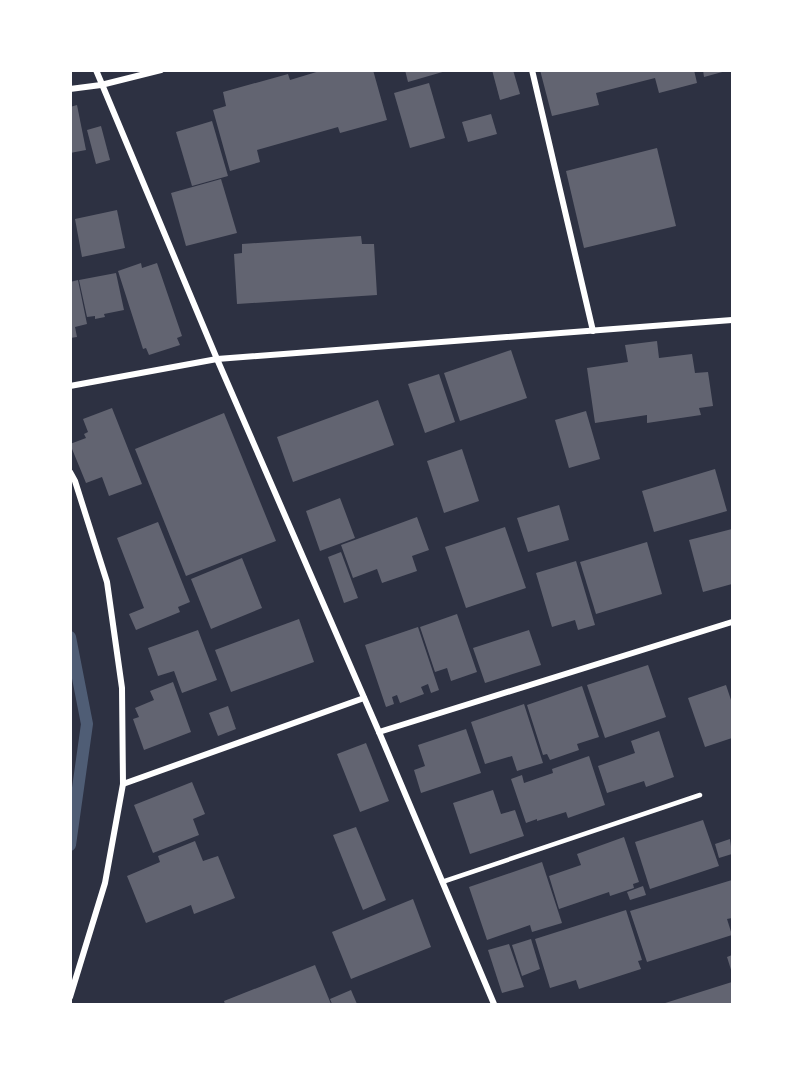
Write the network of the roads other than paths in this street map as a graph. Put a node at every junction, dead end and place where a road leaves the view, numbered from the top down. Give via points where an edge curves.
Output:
1 (96, 70) edge
2 (161, 70) edge
3 (532, 70) edge
4 (101, 85) junction
5 (70, 89) edge
6 (732, 320) edge
7 (593, 331) junction
8 (217, 359) junction
9 (70, 386) edge
10 (70, 472) edge
11 (732, 622) edge
12 (364, 698) junction
13 (379, 732) junction
14 (123, 784) junction
15 (700, 795) dead end
16 (442, 882) junction
17 (70, 997) edge
18 (494, 1005) edge

1 - 4 street
2 - 4 street
3 - 7 street
4 - 5 street
4 - 8 street
6 - 7 street
7 - 8 street
8 - 9 street
8 - 12 street
10 - 14 street via 107,582 122,688
11 - 13 street
12 - 13 street
12 - 14 street
13 - 16 street
14 - 17 street via 105,883
15 - 16 lane
16 - 18 street

